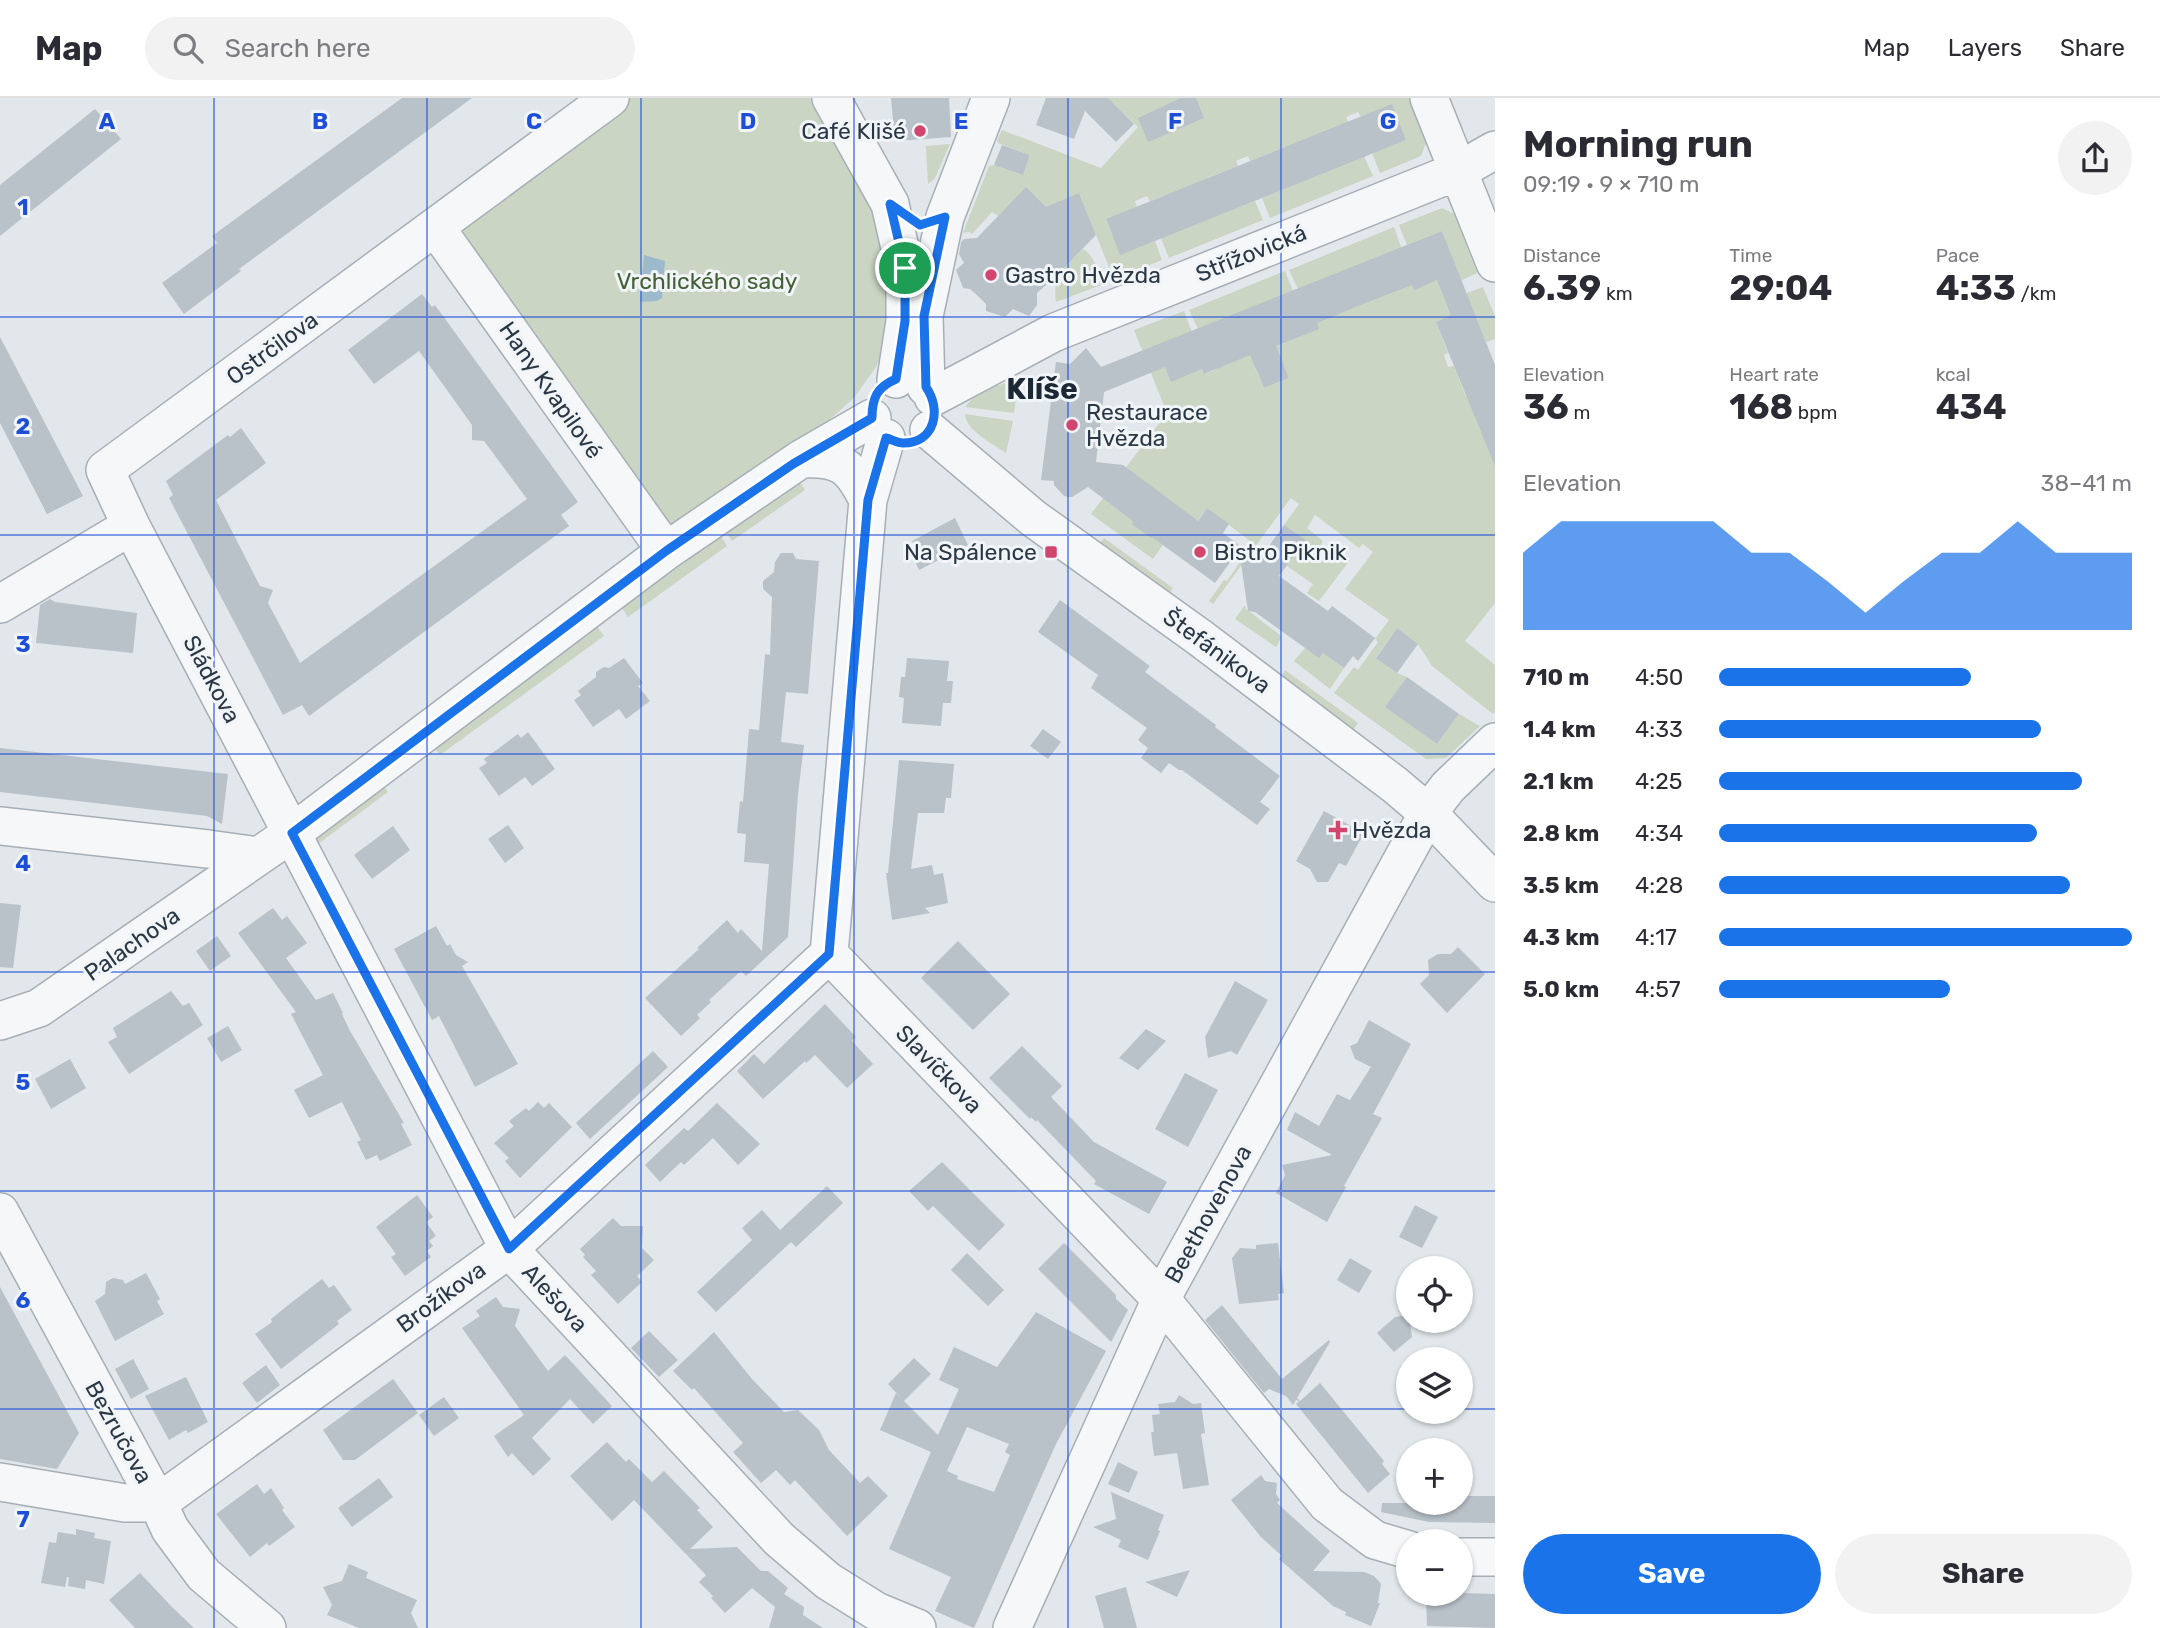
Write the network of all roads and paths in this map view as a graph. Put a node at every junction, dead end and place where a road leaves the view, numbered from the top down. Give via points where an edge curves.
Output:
1 (610, 98) edge
2 (831, 98) edge
3 (991, 98) edge
4 (1429, 98) edge
5 (1495, 150) edge
6 (1458, 171) junction
7 (890, 204) junction
8 (945, 217) junction
9 (436, 228) junction
10 (1495, 263) edge
11 (921, 398) junction
12 (879, 428) junction
13 (801, 459) junction
14 (868, 500) junction
15 (131, 526) junction
16 (666, 551) junction
17 (0, 604) edge
18 (1495, 742) edge
19 (1428, 813) junction
20 (0, 826) edge
21 (292, 833) junction
22 (258, 856) junction
23 (1495, 883) edge
24 (829, 954) junction
25 (0, 1021) edge
26 (0, 1212) edge
27 (509, 1249) junction
28 (1161, 1299) junction
29 (0, 1482) edge
30 (158, 1503) junction
31 (1396, 1546) edge
32 (1473, 1557) edge
33 (1495, 1557) edge
34 (267, 1628) edge
35 (917, 1628) edge
36 (1012, 1628) edge

1 - 9 street, Ostrčilova
2 - 7 street
3 - 8 street
4 - 6 street
5 - 6 street, Střížovická
6 - 10 street
6 - 11 street, Střížovická via 1053,332
7 - 8 street via 920,225
7 - 11 street via 905,268 905,321
8 - 11 street via 924,316
9 - 15 street, Ostrčilova via 105,470
9 - 16 street, Hany Kvapilové
11 - 12 street via 919,439 902,443
11 - 12 street via 887,383 872,402
11 - 19 street, Štefánikova via 1033,518 1221,653
12 - 13 street, Palachova
12 - 14 street
13 - 14 street via 824,458 848,468
13 - 16 street, Palachova
14 - 24 street
15 - 17 street
15 - 21 street, Sládkova
16 - 21 street, Palachova
18 - 19 street
19 - 23 street, Štefánikova
19 - 28 street, Beethovenova
20 - 22 street
21 - 22 street, Palachova
21 - 27 street, Alešova
22 - 25 street, Palachova via 39,1008
24 - 27 street, Brožíkova
24 - 28 street, Slavíčkova
26 - 30 street, Bezručova
27 - 30 street, Brožíkova
27 - 35 street, Alešova via 779,1539 828,1581 876,1611
28 - 31 street, Slavíčkova via 1327,1504 1376,1540
28 - 36 street, Beethovenova
29 - 30 street via 125,1503
30 - 34 street, Bezručova via 170,1529 204,1576
32 - 33 street

